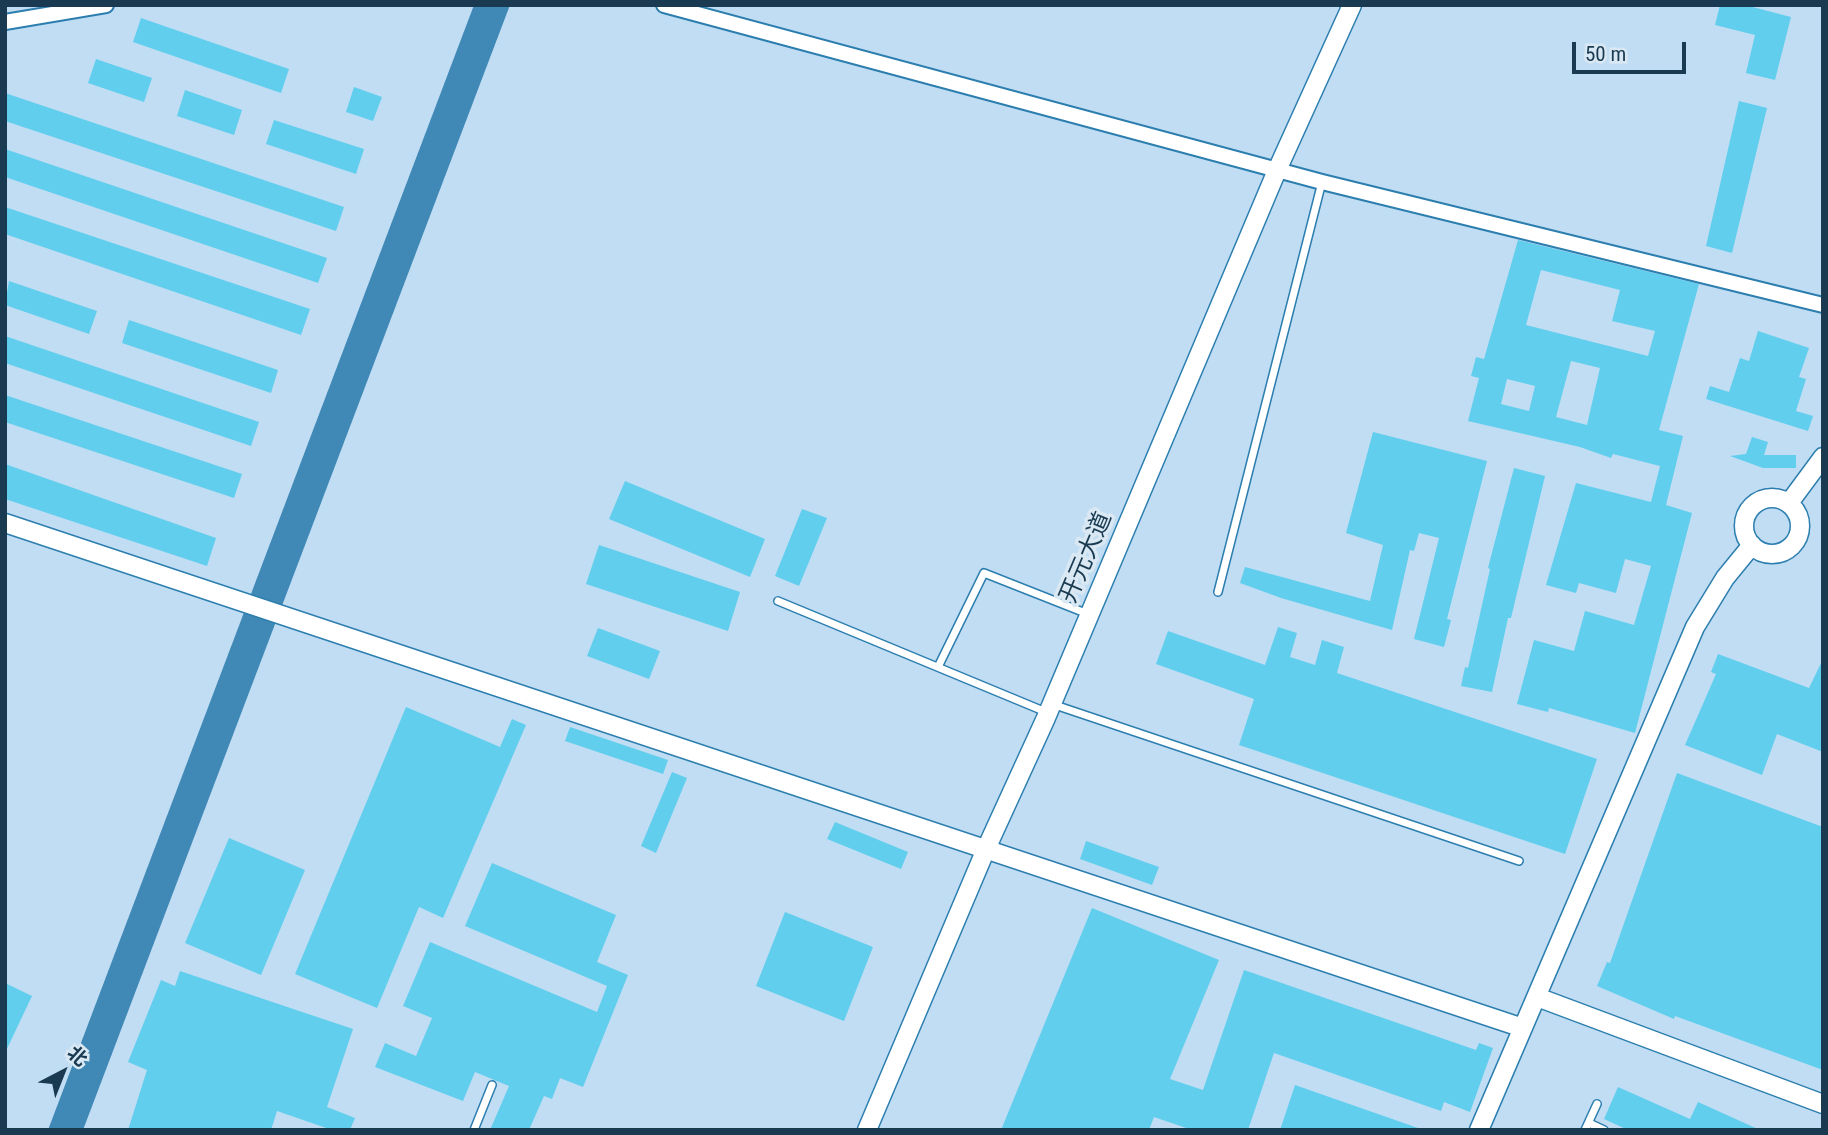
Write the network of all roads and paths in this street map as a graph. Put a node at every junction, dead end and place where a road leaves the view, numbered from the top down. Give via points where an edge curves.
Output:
1 (106, 5) edge
2 (664, 5) edge
3 (1352, 5) edge
4 (5, 22) edge
5 (1278, 168) junction
6 (1322, 182) junction
7 (1823, 305) edge
8 (1823, 457) edge
9 (1789, 503) junction
10 (5, 523) edge
11 (1752, 545) junction
12 (1218, 592) dead end
13 (778, 601) dead end
14 (1090, 614) junction
15 (938, 667) junction
16 (1050, 708) junction
17 (986, 849) junction
18 (1519, 861) dead end
19 (1537, 997) junction
20 (1523, 1028) junction
21 (492, 1085) dead end
22 (1597, 1104) dead end
23 (1823, 1104) edge
24 (1587, 1126) edge
25 (474, 1130) edge
26 (867, 1130) edge
27 (1479, 1130) edge
28 (1604, 1130) edge

1 - 4 street
2 - 5 street
3 - 5 street, 开元大道
5 - 6 street
5 - 14 street, 开元大道
6 - 7 street
6 - 12 lane
8 - 9 street
9 - 11 street via 1766,498 1749,509 1744,527
9 - 11 street via 1800,524 1791,546 1772,554
10 - 17 street
11 - 19 street via 1695,627
13 - 15 lane
14 - 15 lane via 984,573
14 - 16 street, 开元大道
15 - 16 lane
16 - 17 street, 开元大道
16 - 18 lane
17 - 20 street
17 - 26 street, 开元大道
19 - 20 street
19 - 23 street
20 - 27 street
21 - 25 lane
22 - 24 lane
24 - 28 lane

